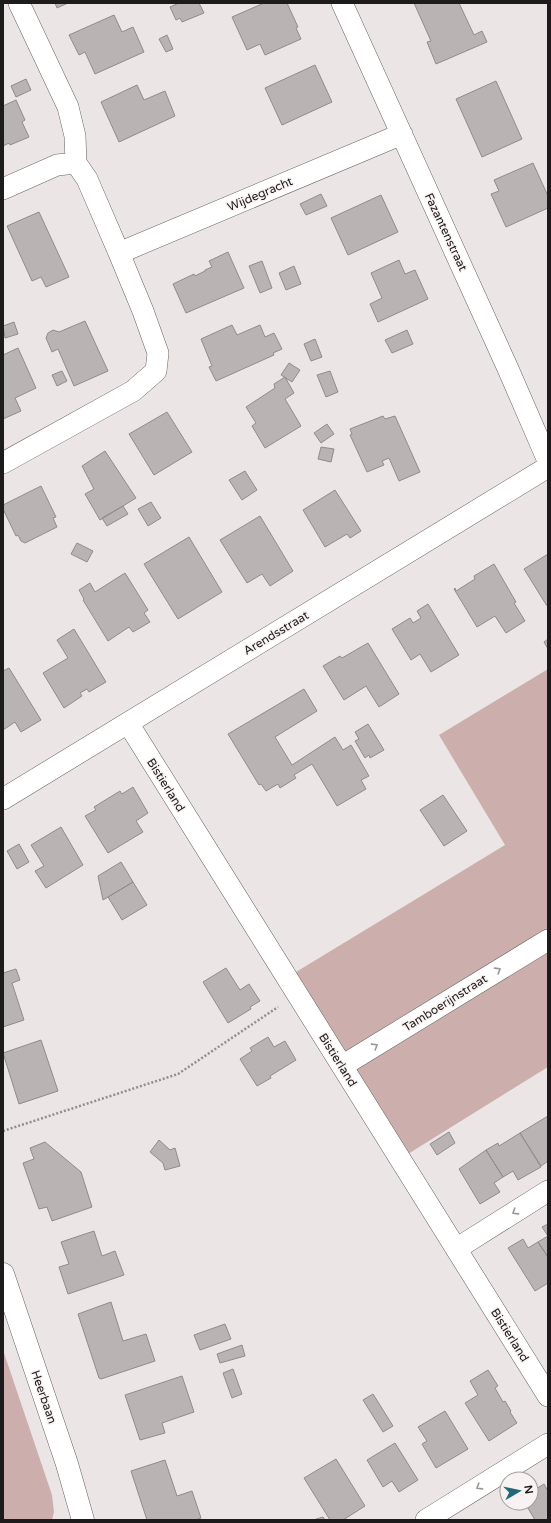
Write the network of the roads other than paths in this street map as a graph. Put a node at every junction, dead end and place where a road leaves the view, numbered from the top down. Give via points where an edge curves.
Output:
1 (19, 3) edge
2 (342, 3) edge
3 (402, 134) junction
4 (76, 163) junction
5 (3, 189) edge
6 (119, 253) junction
7 (548, 461) edge
8 (3, 463) edge
9 (548, 467) edge
10 (128, 724) junction
11 (3, 799) edge
12 (548, 940) edge
13 (342, 1066) junction
14 (548, 1191) edge
15 (456, 1249) junction
16 (3, 1274) edge
17 (548, 1396) edge
18 (548, 1444) edge
19 (83, 1520) edge
20 (426, 1520) edge

1 - 4 street via 68,107 75,136
2 - 3 street, Fazantenstraat
3 - 6 street, Wijdegracht
3 - 7 street, Fazantenstraat
4 - 5 street via 57,165
4 - 6 street via 87,179
6 - 8 street via 158,353 156,372 133,391
9 - 10 street, Arendsstraat
10 - 11 street, Arendsstraat
10 - 13 street, Bistierland
13 -> 12 street, Tamboerijnstraat
13 - 15 street, Bistierland
14 -> 15 street
15 - 17 street, Bistierland
16 - 19 street, Heerbaan via 67,1464
18 -> 20 street

